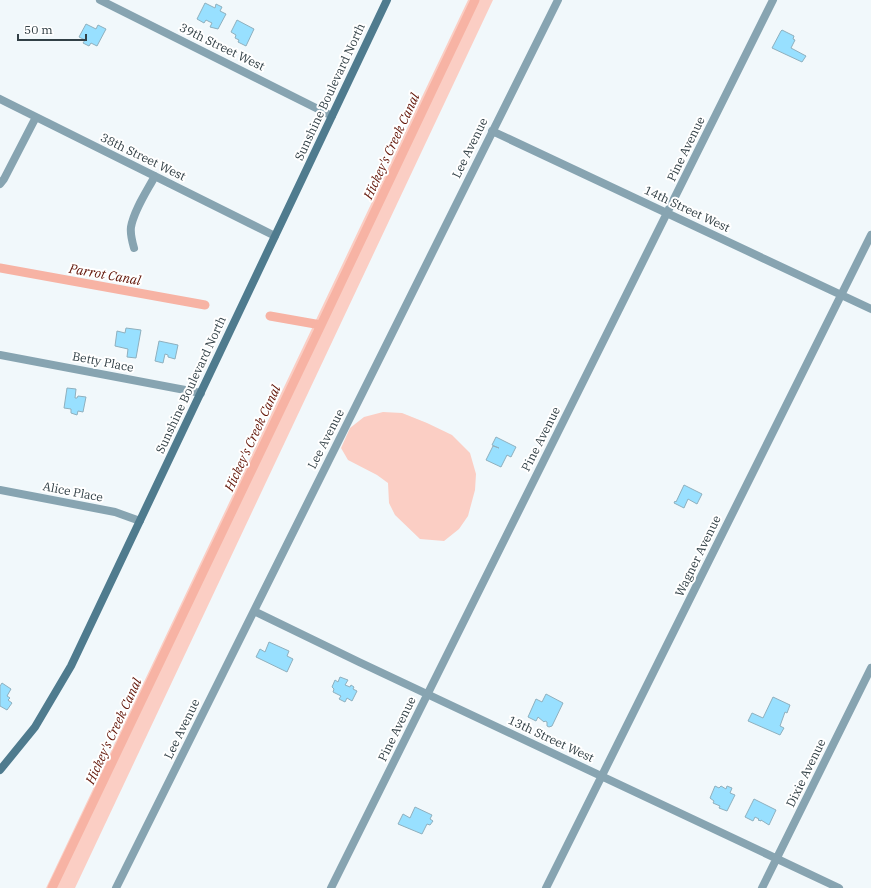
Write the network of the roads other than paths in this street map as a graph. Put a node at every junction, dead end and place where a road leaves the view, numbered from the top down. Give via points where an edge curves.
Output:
1 (100, 0) edge
2 (387, 0) edge
3 (558, 0) edge
4 (773, 0) edge
5 (0, 99) edge
6 (332, 116) junction
7 (36, 117) junction
8 (492, 131) junction
9 (155, 176) junction
10 (0, 184) edge
11 (668, 213) junction
12 (871, 235) edge
13 (275, 236) junction
14 (134, 248) dead end
15 (841, 295) junction
16 (871, 309) edge
17 (0, 355) edge
18 (201, 393) junction
19 (0, 490) edge
20 (140, 521) junction
21 (254, 611) junction
22 (871, 668) edge
23 (427, 694) junction
24 (0, 770) edge
25 (602, 776) junction
26 (777, 858) junction
27 (116, 888) edge
28 (331, 888) edge
29 (546, 888) edge
30 (762, 888) edge
31 (839, 888) edge

1 - 6 street, 39th Street West
2 - 6 street, Sunshine Boulevard North
3 - 8 street, Lee Avenue
4 - 11 street, Pine Avenue
5 - 7 street, 38th Street West
6 - 13 street, Sunshine Boulevard North
7 - 9 street, 38th Street West
7 - 10 street
8 - 11 street, 14th Street West
8 - 21 street, Lee Avenue
9 - 13 street, 38th Street West
9 - 14 street via 132,222 131,238
11 - 15 street, 14th Street West
11 - 23 street, Pine Avenue
12 - 15 street, Wagner Avenue
13 - 18 street, Sunshine Boulevard North
15 - 16 street, 14th Street West
15 - 25 street, Wagner Avenue
17 - 18 street, Betty Place
18 - 20 street, Sunshine Boulevard North
19 - 20 street, Alice Place via 115,512
20 - 24 street, Sunshine Boulevard North via 59,688 35,727
21 - 23 street, 13th Street West
21 - 27 street, Lee Avenue
22 - 26 street, Dixie Avenue
23 - 25 street, 13th Street West
23 - 28 street, Pine Avenue
25 - 26 street, 13th Street West
25 - 29 street, Wagner Avenue
26 - 30 street, Dixie Avenue
26 - 31 street, 13th Street West

